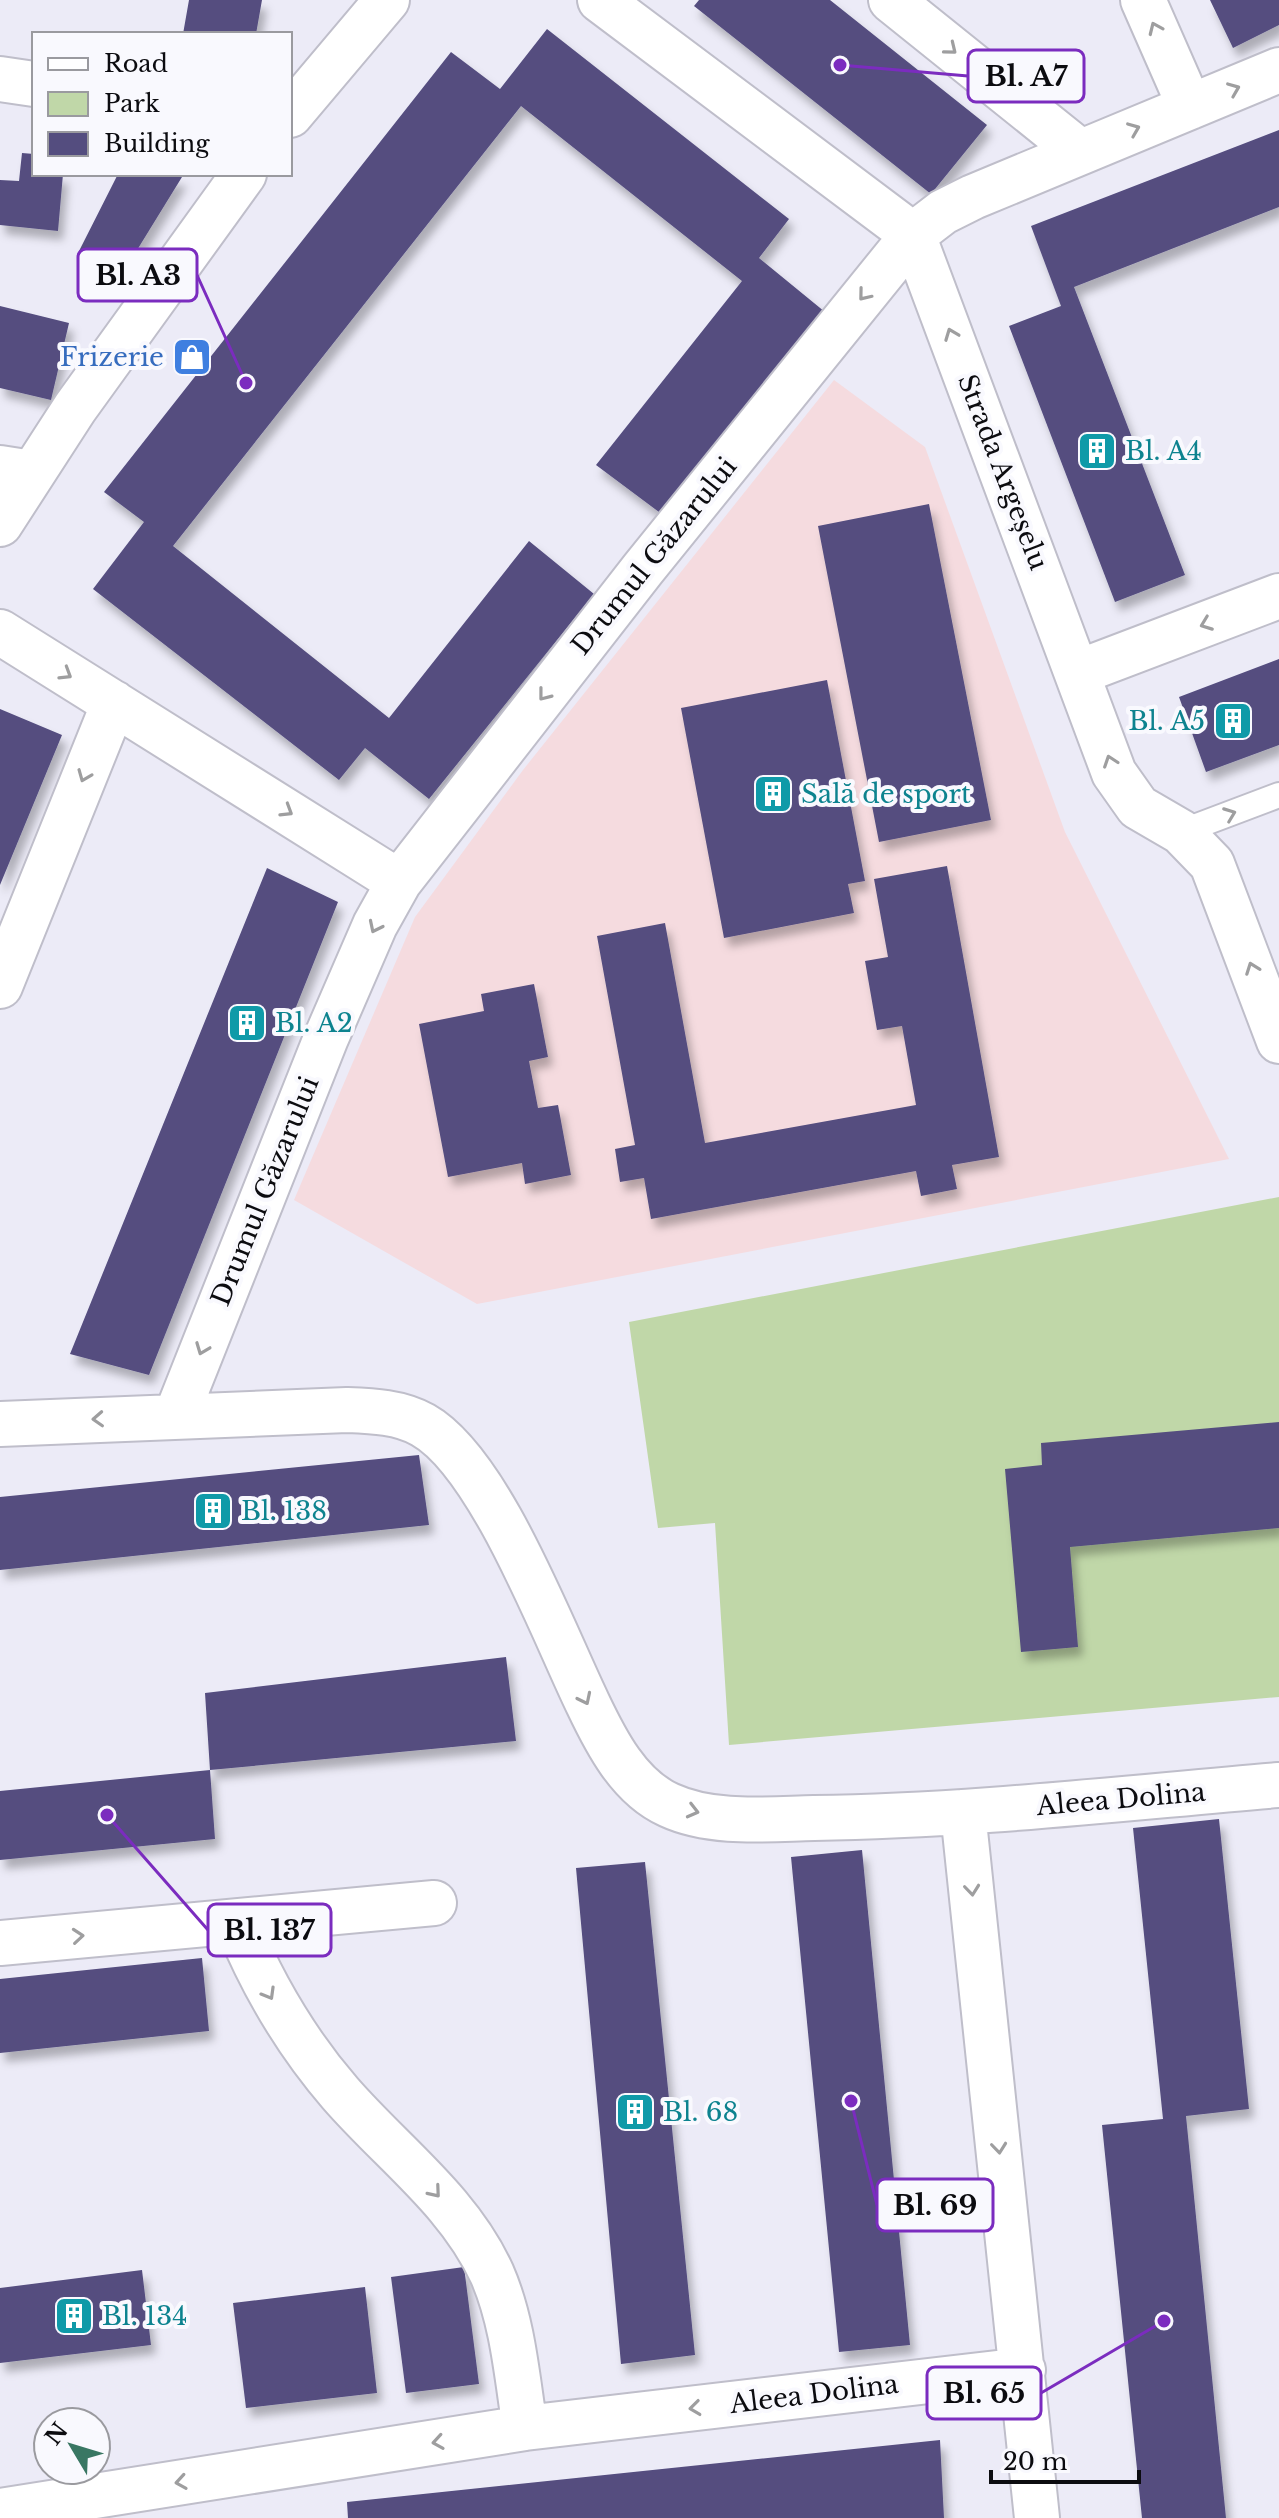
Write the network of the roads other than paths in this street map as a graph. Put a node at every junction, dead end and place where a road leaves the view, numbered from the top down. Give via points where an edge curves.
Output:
1 (387, 0) edge
2 (600, 0) edge
3 (891, 0) edge
4 (1143, 0) edge
5 (1279, 70) edge
6 (0, 79) edge
7 (32, 84) edge
8 (1190, 107) junction
9 (292, 113) edge
10 (1079, 151) junction
11 (243, 176) edge
12 (913, 235) junction
13 (16, 471) edge
14 (0, 524) edge
15 (1279, 596) edge
16 (0, 632) edge
17 (1079, 672) junction
18 (114, 703) junction
19 (1279, 795) edge
20 (1181, 832) junction
21 (399, 882) junction
22 (0, 986) edge
23 (1279, 1041) edge
24 (176, 1416) junction
25 (0, 1424) edge
26 (1279, 1785) edge
27 (963, 1812) junction
28 (434, 1903) dead end
29 (237, 1923) junction
30 (0, 1943) edge
31 (1023, 2370) junction
32 (525, 2428) junction
33 (0, 2511) edge
34 (1037, 2518) edge

1 - 9 street
2 - 12 street
3 -> 10 street
8 -> 4 street
8 -> 5 street, Drumul Găzarului
6 - 7 street
10 -> 8 street, Drumul Găzarului
10 - 12 street, Drumul Găzarului via 943,212
11 - 13 street via 101,371
17 -> 12 street, Strada Argeșelu
12 -> 21 street, Drumul Găzarului
13 - 14 street
15 -> 17 street
16 -> 18 street
20 -> 17 street, Strada Argeșelu via 1127,795 1114,773
18 -> 21 street
18 -> 22 street
20 -> 19 lane
23 -> 20 street, Strada Argeșelu via 1212,864
21 -> 24 street, Drumul Găzarului via 326,1038
24 -> 25 street
24 -> 27 street, Aleea Dolina via 347,1410 404,1416 447,1442 492,1502 597,1723 627,1772 670,1806 748,1819
26 - 27 street, Aleea Dolina
27 -> 31 street
28 - 29 street
30 -> 29 street
29 -> 32 street via 260,1978 309,2056 433,2189 490,2271 505,2308
31 -> 32 street, Aleea Dolina
31 - 34 street
32 -> 33 street, Aleea Dolina

